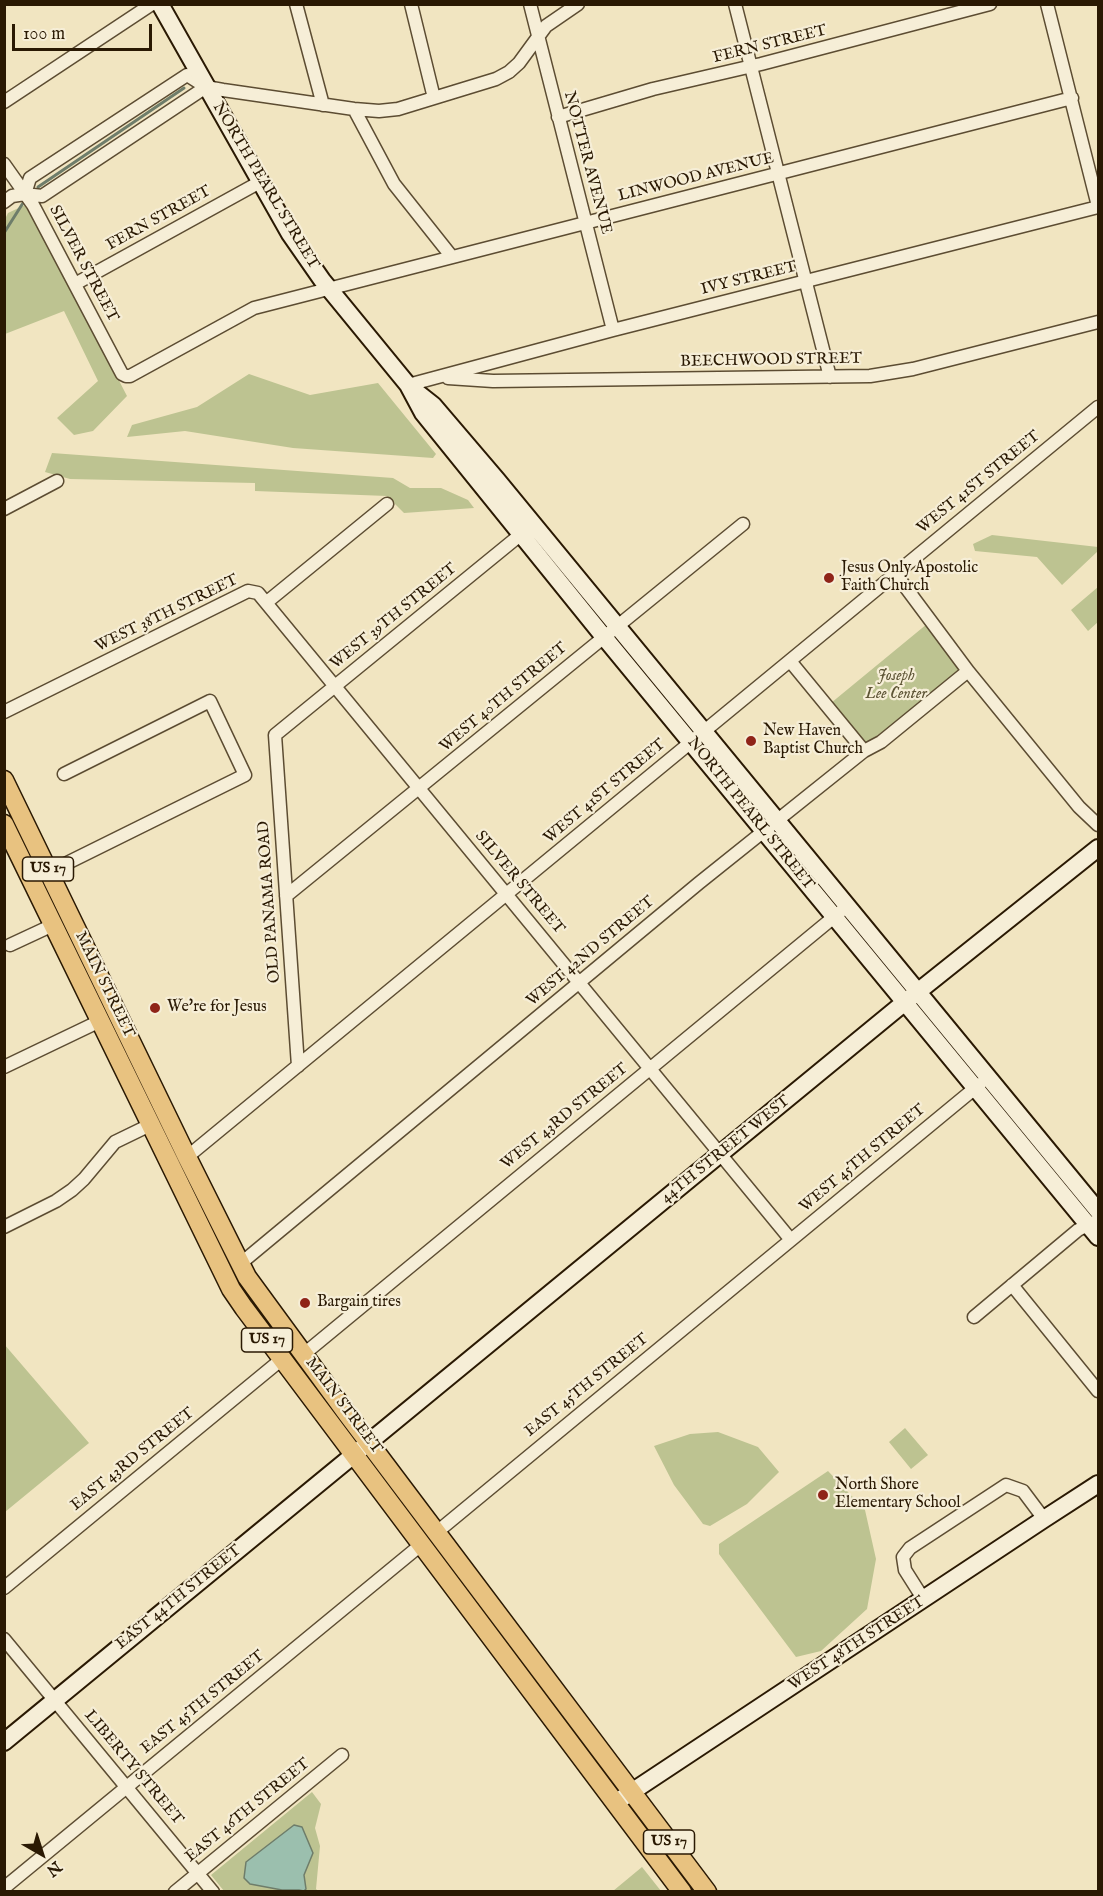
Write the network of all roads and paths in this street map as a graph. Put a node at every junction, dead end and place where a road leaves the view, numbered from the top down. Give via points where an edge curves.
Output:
1 (152, 4) edge
2 (160, 4) edge
3 (296, 4) edge
4 (411, 4) edge
5 (530, 4) edge
6 (578, 4) edge
7 (735, 4) edge
8 (990, 4) edge
9 (1047, 4) edge
10 (538, 36) junction
11 (750, 67) junction
12 (206, 87) junction
13 (434, 98) junction
14 (1072, 98) junction
15 (4, 102) edge
16 (323, 105) junction
17 (354, 109) junction
18 (558, 117) junction
19 (4, 164) edge
20 (777, 174) junction
21 (260, 182) junction
22 (25, 194) junction
23 (4, 202) edge
24 (1098, 206) edge
25 (586, 224) junction
26 (452, 257) junction
27 (805, 282) junction
28 (75, 284) junction
29 (328, 288) junction
30 (1098, 322) edge
31 (613, 330) junction
32 (130, 376) joint
33 (438, 377) junction
34 (830, 377) junction
35 (408, 386) junction
36 (1098, 406) edge
37 (57, 481) dead end
38 (387, 504) dead end
39 (4, 509) edge
40 (743, 524) dead end
41 (527, 530) junction
42 (895, 573) junction
43 (267, 602) junction
44 (611, 632) junction
45 (790, 661) junction
46 (968, 671) junction
47 (335, 687) junction
48 (4, 712) edge
49 (275, 735) joint
50 (698, 737) junction
51 (864, 751) junction
52 (64, 774) dead end
53 (4, 780) edge
54 (420, 789) junction
55 (26, 824) junction
56 (1098, 825) edge
57 (771, 826) junction
58 (6, 830) edge
59 (1098, 848) edge
60 (49, 872) junction
61 (507, 894) junction
62 (286, 896) junction
63 (841, 911) junction
64 (52, 925) junction
65 (10, 945) dead end
66 (579, 983) junction
67 (912, 997) junction
68 (99, 1021) junction
69 (111, 1045) junction
70 (298, 1066) junction
71 (4, 1067) edge
72 (650, 1068) junction
73 (982, 1083) junction
74 (150, 1125) junction
75 (722, 1154) junction
76 (187, 1157) junction
77 (1096, 1223) edge
78 (4, 1227) edge
79 (791, 1240) junction
80 (240, 1264) junction
81 (759, 1267) joint
82 (1012, 1285) junction
83 (974, 1317) dead end
84 (304, 1354) junction
85 (282, 1359) junction
86 (1098, 1391) edge
87 (370, 1443) junction
88 (354, 1454) junction
89 (1098, 1485) edge
90 (1044, 1519) junction
91 (437, 1532) junction
92 (422, 1544) junction
93 (4, 1588) edge
94 (924, 1600) junction
95 (4, 1639) edge
96 (55, 1700) junction
97 (4, 1742) edge
98 (342, 1755) dead end
99 (128, 1786) junction
100 (632, 1792) junction
101 (615, 1803) junction
102 (198, 1873) junction
103 (4, 1888) edge
104 (175, 1892) edge
105 (213, 1892) edge
106 (682, 1892) edge
107 (706, 1892) edge

1 - 15 street
2 - 12 street, NORTH PEARL STREET
3 - 16 street
4 - 13 street
5 - 10 street, NOTTER AVENUE
6 - 10 street
7 - 11 street
8 - 11 street, FERN STREET
9 - 14 street
10 - 13 street via 509,72
10 - 18 street, NOTTER AVENUE
11 - 18 street, FERN STREET via 653,89
11 - 20 street
12 - 16 street
12 - 21 street, NORTH PEARL STREET
12 - 22 street via 42,196
12 - 22 street via 187,75 30,178
13 - 17 street via 379,111
14 - 20 street, LINWOOD AVENUE
14 - 24 street
16 - 17 street
17 - 26 street via 394,184
18 - 25 street, NOTTER AVENUE
19 - 22 street, SILVER STREET
20 - 25 street, LINWOOD AVENUE
20 - 27 street
21 - 28 street, FERN STREET
21 - 29 street, NORTH PEARL STREET
22 - 23 street
22 - 28 street, SILVER STREET
24 - 27 street, IVY STREET
25 - 26 street, LINWOOD AVENUE
25 - 31 street, NOTTER AVENUE
26 - 29 street, LINWOOD AVENUE
27 - 31 street, IVY STREET
27 - 34 street
28 - 32 street, SILVER STREET via 122,374
29 - 32 street, LINWOOD AVENUE via 245,311
29 - 35 street, NORTH PEARL STREET
30 - 34 street, BEECHWOOD STREET via 886,375
31 - 33 street, IVY STREET
33 - 34 street, BEECHWOOD STREET via 493,381
33 - 35 street, IVY STREET
35 - 41 street, NORTH PEARL STREET via 433,405
36 - 42 street, WEST 41ST STREET
37 - 39 street
38 - 43 street
40 - 44 street, WEST 40TH STREET
41 - 44 street, NORTH PEARL STREET
41 - 47 street, WEST 39TH STREET
42 - 45 street, WEST 41ST STREET
42 - 46 street
43 - 47 street, SILVER STREET
43 - 48 street, WEST 38TH STREET via 249,591
44 - 50 street, NORTH PEARL STREET
44 - 54 street, WEST 40TH STREET
45 - 50 street, WEST 41ST STREET
45 - 51 street
46 - 51 street, WEST 42ND STREET via 881,742
46 - 56 street
47 - 49 street, WEST 39TH STREET
47 - 54 street, SILVER STREET
49 - 62 street, OLD PANAMA ROAD
50 - 57 street, NORTH PEARL STREET
50 - 61 street, WEST 41ST STREET
51 - 57 street, WEST 42ND STREET
52 - 60 street via 210,701 245,775
53 - 55 main road, MAIN STREET / US 17
54 - 61 street, SILVER STREET
54 - 62 street, WEST 40TH STREET
55 - 58 street
55 - 60 main road, MAIN STREET / US 17
57 - 63 street, NORTH PEARL STREET
57 - 66 street, WEST 42ND STREET
58 - 64 main road, MAIN STREET / US 17
59 - 67 street, 44TH STREET WEST
60 - 76 main road, MAIN STREET / US 17
61 - 66 street, SILVER STREET
61 - 70 street, WEST 41ST STREET
62 - 70 street, OLD PANAMA ROAD
63 - 67 street, NORTH PEARL STREET
63 - 72 street, WEST 43RD STREET
64 - 65 street
64 - 68 main road, MAIN STREET / US 17
66 - 72 street, SILVER STREET
66 - 80 street, WEST 42ND STREET
67 - 73 street, NORTH PEARL STREET
67 - 75 street, 44TH STREET WEST
68 - 69 main road, MAIN STREET / US 17
68 - 71 street
69 - 74 main road, MAIN STREET / US 17
69 - 76 main road via 142,1088 174,1149
70 - 76 street, WEST 41ST STREET
72 - 75 street, SILVER STREET
72 - 84 street, WEST 43RD STREET
73 - 77 street, NORTH PEARL STREET
73 - 79 street, WEST 45TH STREET
74 - 78 street via 115,1142 84,1179 56,1202
74 - 85 main road, MAIN STREET / US 17 via 224,1276
75 - 79 street, SILVER STREET
75 - 87 street, 44TH STREET WEST
76 - 80 main road, MAIN STREET / US 17
77 - 82 street via 1078,1230
79 - 81 street, WEST 45TH STREET
80 - 84 main road, MAIN STREET / US 17
81 - 91 street, EAST 45TH STREET
82 - 83 street
82 - 86 street
84 - 87 main road, MAIN STREET / US 17
85 - 88 main road, MAIN STREET / US 17
85 - 93 street, EAST 43RD STREET
87 - 88 street, 44TH STREET WEST
87 - 91 main road, MAIN STREET / US 17
88 - 92 main road, MAIN STREET / US 17
88 - 96 street, EAST 44TH STREET
89 - 90 street, WEST 48TH STREET
90 - 94 street, WEST 48TH STREET
90 - 94 street via 1023,1491 1006,1485 910,1548 903,1557 905,1570
91 - 100 main road, MAIN STREET / US 17
92 - 99 street, EAST 45TH STREET
92 - 101 main road, MAIN STREET / US 17
94 - 100 street, WEST 48TH STREET
95 - 96 street, LIBERTY STREET
96 - 97 street, EAST 44TH STREET
96 - 99 street, LIBERTY STREET
98 - 102 street, EAST 46TH STREET
99 - 102 street, LIBERTY STREET
99 - 103 street, EAST 45TH STREET
100 - 101 street, WEST 48TH STREET
100 - 107 main road, MAIN STREET / US 17
101 - 106 main road, MAIN STREET / US 17
102 - 104 street, EAST 46TH STREET
102 - 105 street, LIBERTY STREET

